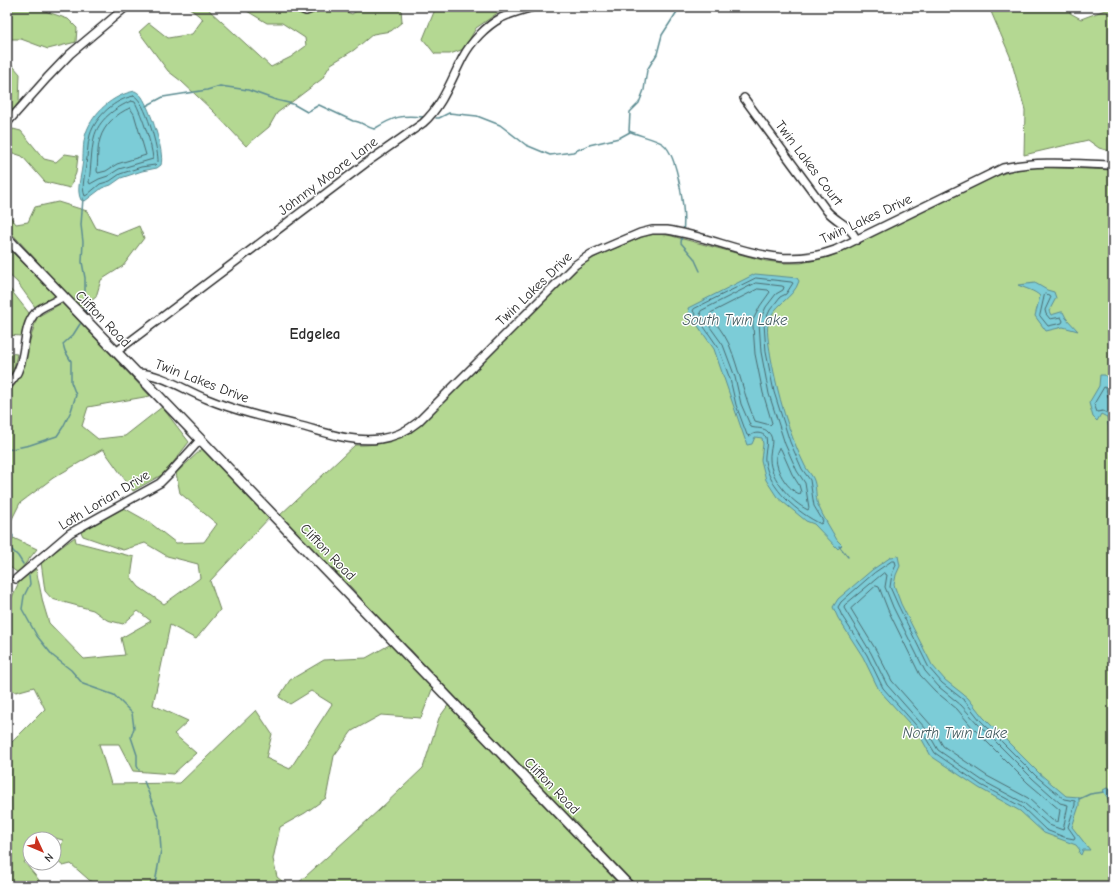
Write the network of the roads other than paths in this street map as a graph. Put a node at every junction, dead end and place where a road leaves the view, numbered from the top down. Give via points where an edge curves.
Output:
1 (126, 7) edge
2 (295, 7) edge
3 (317, 7) edge
4 (533, 7) edge
5 (744, 98) dead end
6 (7, 123) edge
7 (1113, 165) edge
8 (7, 238) edge
9 (857, 240) junction
10 (63, 296) junction
11 (116, 352) junction
12 (136, 373) junction
13 (7, 386) edge
14 (200, 440) junction
15 (16, 579) dead end
16 (629, 886) edge

1 - 6 street via 70,54
2 - 3 street via 306,11
4 - 11 street, Johnny Moore Lane via 501,18 479,36 463,56 443,98 424,123 371,159
5 - 9 street, Twin Lakes Court via 827,211 848,227
7 - 9 street, Twin Lakes Drive via 1024,164 1003,168
8 - 10 main road, Clifton Road
9 - 12 street, Twin Lakes Drive via 824,254 792,259 757,254 677,232 658,230 646,231 591,254 561,279 418,422 390,438 364,440 340,437 230,408 152,375
10 - 11 main road, Clifton Road
10 - 13 street via 40,308 34,315 25,335 20,368
11 - 12 main road, Clifton Road
12 - 14 main road, Clifton Road
14 - 15 street, Loth Lorian Drive via 160,483 70,534
14 - 16 main road, Clifton Road

